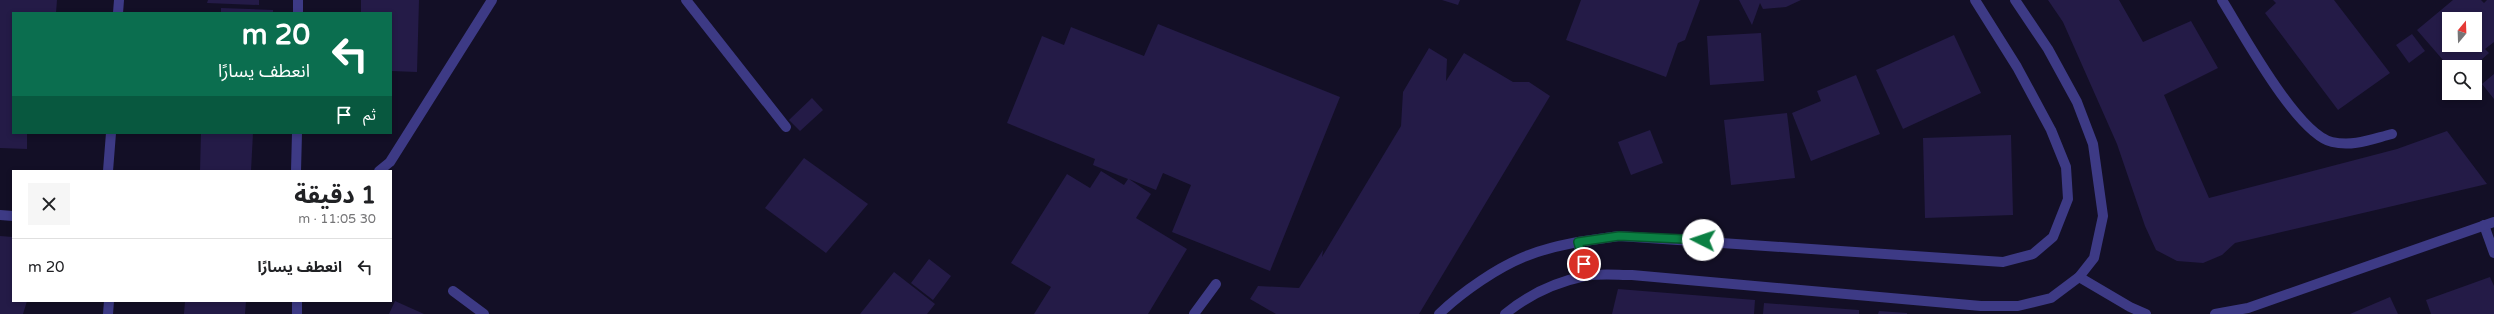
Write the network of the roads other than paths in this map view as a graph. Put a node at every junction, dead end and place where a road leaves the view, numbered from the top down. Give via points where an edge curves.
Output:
1 (119, 0) edge
2 (298, 0) edge
3 (492, 0) edge
4 (686, 0) edge
5 (1975, 0) edge
6 (2015, 0) edge
7 (2222, 0) edge
8 (118, 12) edge
9 (298, 12) edge
10 (786, 127) dead end
11 (111, 134) edge
12 (297, 134) edge
13 (2392, 134) dead end
14 (108, 170) edge
15 (296, 170) edge
16 (380, 170) edge
17 (0, 215) edge
18 (12, 216) edge
19 (2489, 224) edge
20 (1578, 242) junction
21 (2494, 253) edge
22 (1586, 276) junction
23 (2079, 277) junction
24 (1216, 284) dead end
25 (453, 291) dead end
26 (109, 302) edge
27 (297, 302) edge
28 (2015, 310) edge
29 (2249, 311) edge
30 (108, 314) edge
31 (297, 314) edge
32 (484, 314) edge
33 (1194, 314) edge
34 (1439, 314) edge
35 (1505, 314) edge
36 (2146, 314) edge
37 (2215, 314) edge

1 - 8 street
2 - 9 street
3 - 16 street via 390,162
4 - 10 street
5 - 20 street via 2017,67 2051,130 2066,167 2068,199 2053,237 2032,254 2003,262 1619,236
6 - 23 street via 2048,49 2077,102 2093,144 2103,216 2094,258
7 - 13 street via 2293,111 2314,133 2331,142 2349,145
11 - 14 street
12 - 15 street
17 - 18 street
19 - 21 street
19 - 29 street
20 - 22 street
20 - 34 street via 1528,255 1486,278
22 - 28 street via 1632,275
22 - 35 street via 1548,287 1516,304
23 - 28 street via 2051,298
23 - 36 street
24 - 33 street
25 - 32 street
26 - 30 street
27 - 31 street
29 - 37 street

